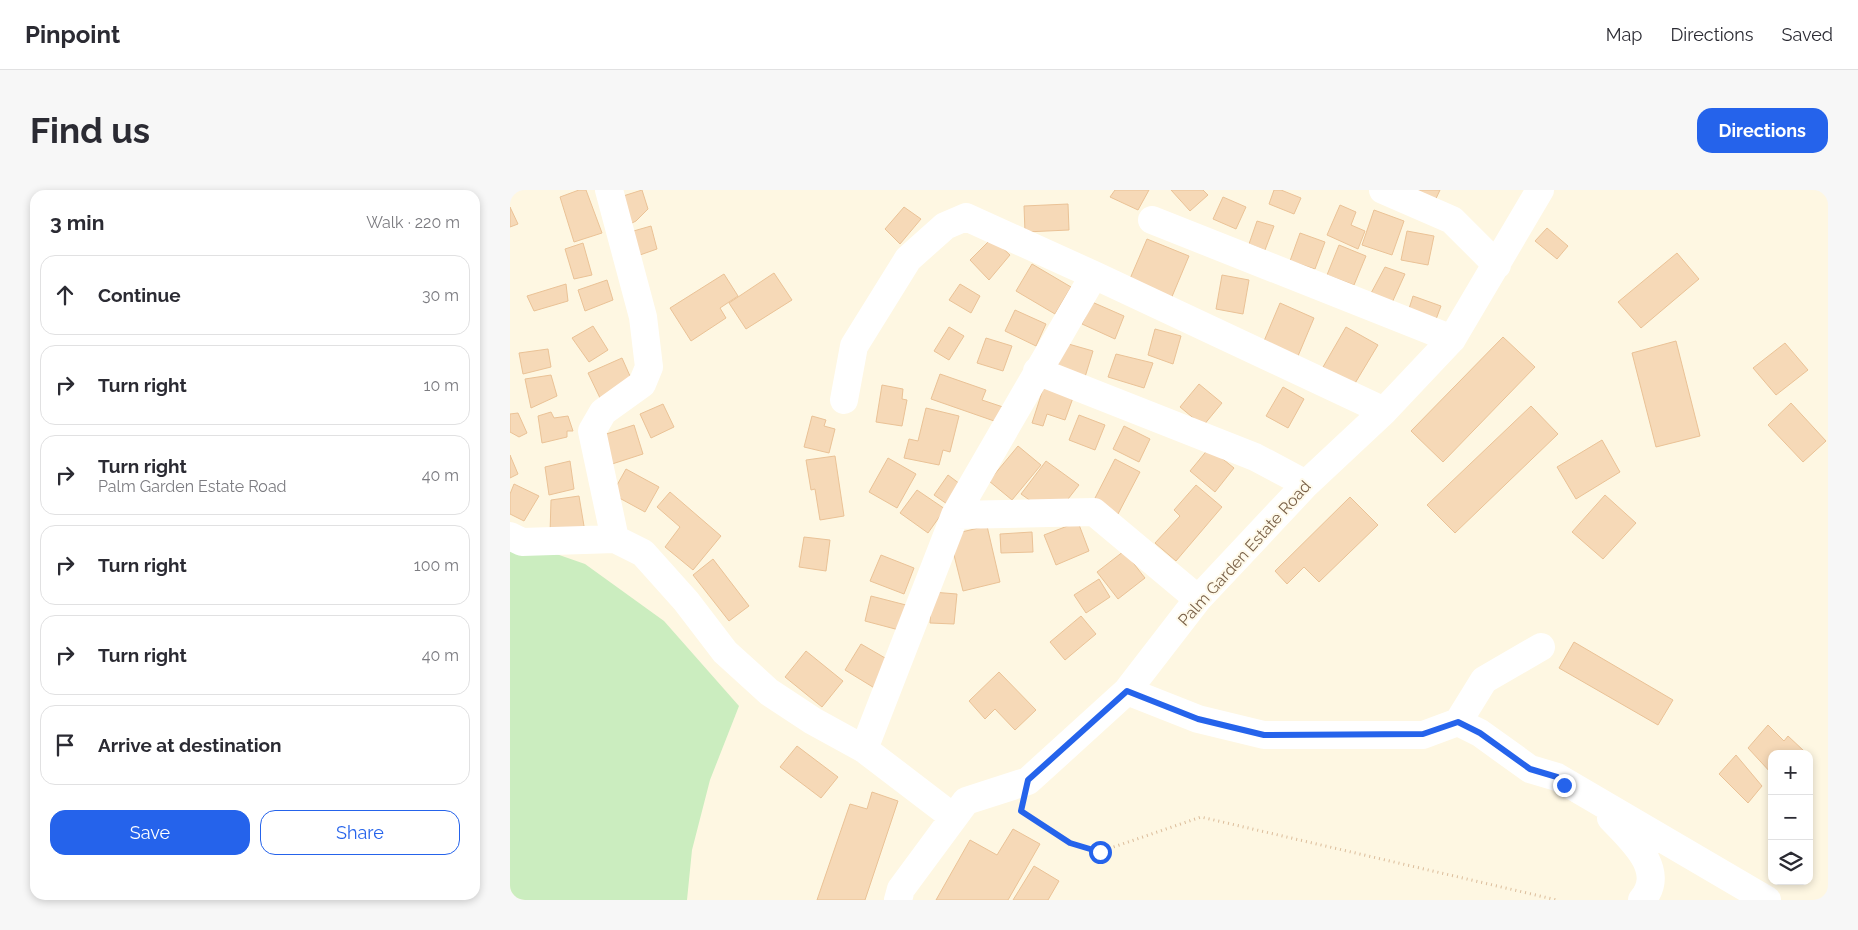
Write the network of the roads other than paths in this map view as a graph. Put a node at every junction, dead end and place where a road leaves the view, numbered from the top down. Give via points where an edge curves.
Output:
1 (610, 190) edge
2 (1384, 190) edge
3 (1540, 190) edge
4 (1152, 220) dead end
5 (1497, 265) junction
6 (1094, 274) junction
7 (1452, 339) junction
8 (1037, 371) junction
9 (844, 400) dead end
10 (1384, 411) junction
11 (1306, 484) junction
12 (955, 515) junction
13 (510, 536) edge
14 (614, 539) junction
15 (1198, 599) junction
16 (1541, 647) dead end
17 (1127, 691) junction
18 (1458, 722) junction
19 (864, 749) junction
20 (1557, 777) junction
21 (953, 818) junction
22 (898, 900) edge
23 (1642, 900) edge
24 (1767, 900) edge

1 - 14 street via 643,317 649,367 642,384 602,412 592,430
2 - 5 street via 1452,220
3 - 5 street, Palm Garden Estate Road
4 - 7 street
5 - 7 street, Palm Garden Estate Road
6 - 8 street
6 - 9 street via 966,217 945,226 908,259 854,346
6 - 10 street
7 - 10 street, Palm Garden Estate Road
8 - 11 street via 1256,457
8 - 12 street
10 - 11 street, Palm Garden Estate Road
11 - 15 street, Palm Garden Estate Road
12 - 15 street via 1094,512
12 - 19 street
13 - 14 street via 522,542
14 - 19 street via 643,553 725,652 769,692
15 - 17 street, Palm Garden Estate Road
16 - 18 street via 1484,680
17 - 18 street via 1198,719 1264,735 1423,734
17 - 21 street, Palm Garden Estate Road via 1028,780 966,802
18 - 20 street via 1488,738 1530,769
19 - 21 street
20 - 23 street via 1604,811 1638,848 1650,866 1649,891
20 - 24 street
21 - 22 street, Palm Garden Estate Road via 902,889

